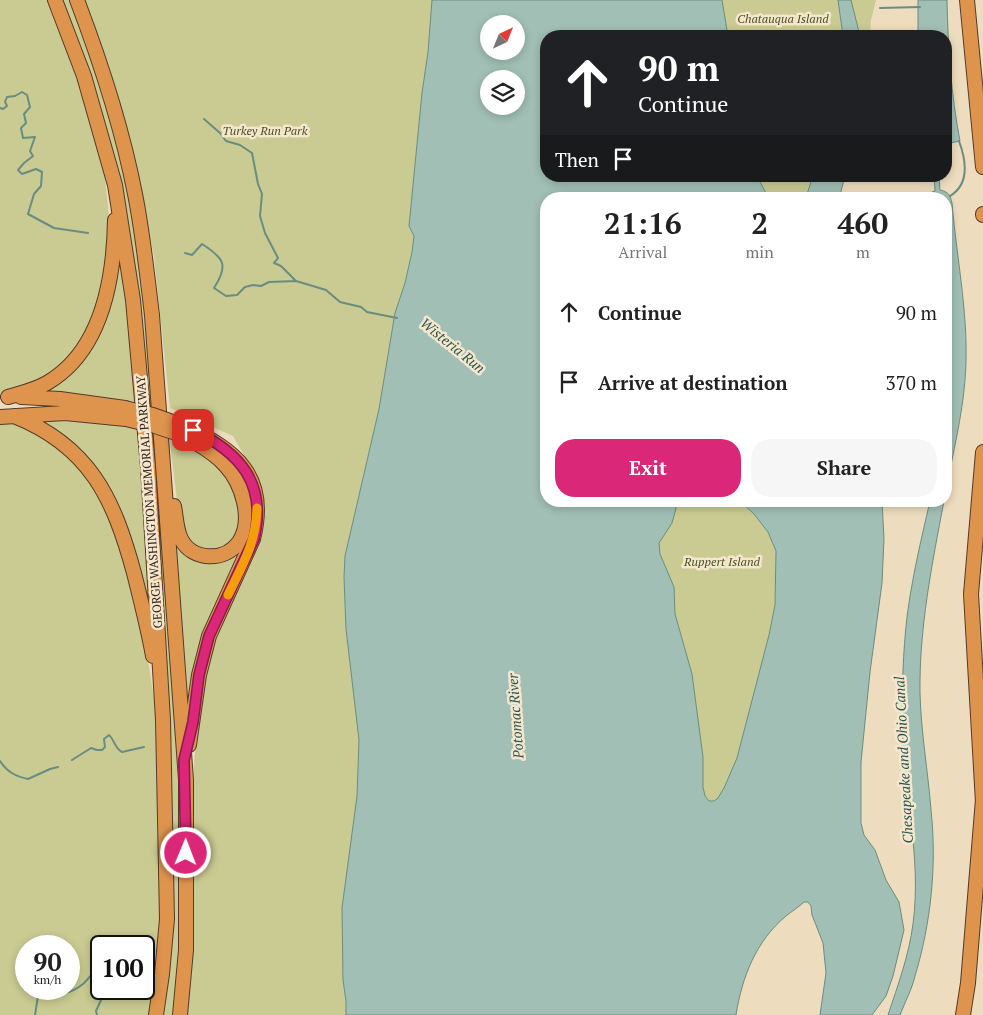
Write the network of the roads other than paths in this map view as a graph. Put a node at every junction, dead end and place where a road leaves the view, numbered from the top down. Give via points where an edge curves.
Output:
1 (55, 0) edge
2 (76, 0) edge
3 (967, 0) edge
4 (974, 0) edge
5 (983, 94) edge
6 (983, 167) edge
7 (115, 185) junction
8 (4, 398) edge
9 (125, 413) junction
10 (14, 416) junction
11 (0, 417) edge
12 (184, 431) junction
13 (161, 441) junction
14 (983, 452) edge
15 (974, 543) junction
16 (983, 561) edge
17 (163, 720) junction
18 (184, 760) junction
19 (983, 799) edge
20 (982, 803) edge
21 (156, 1015) edge
22 (180, 1015) edge
23 (963, 1015) edge

1 - 7 highway, GEORGE WASHINGTON MEMORIAL PARKWAY via 84,76
2 - 13 highway, GEORGE WASHINGTON MEMORIAL PARKWAY via 104,74 135,194 152,315
3 - 6 highway
4 - 5 highway
7 - 8 highway via 113,264 108,294 96,324 78,354 55,378
7 - 17 highway, GEORGE WASHINGTON MEMORIAL PARKWAY via 129,266 140,374
8 - 9 highway via 60,399
9 - 10 highway
9 - 12 highway, bridge via 155,426
10 - 11 highway
10 - 17 highway via 38,426 70,450 94,477 111,505 126,544 142,604
12 - 13 highway via 222,461 241,493 245,515 242,536 233,549 219,556 196,554 181,539
12 - 18 highway via 216,442 230,452 251,480 258,504 254,539 203,656
13 - 18 highway, GEORGE WASHINGTON MEMORIAL PARKWAY
14 - 15 highway
15 - 16 highway via 976,556
15 - 20 highway via 971,602
17 - 21 highway, GEORGE WASHINGTON MEMORIAL PARKWAY via 166,919
18 - 22 highway, GEORGE WASHINGTON MEMORIAL PARKWAY via 186,931
19 - 20 highway
20 - 23 highway

